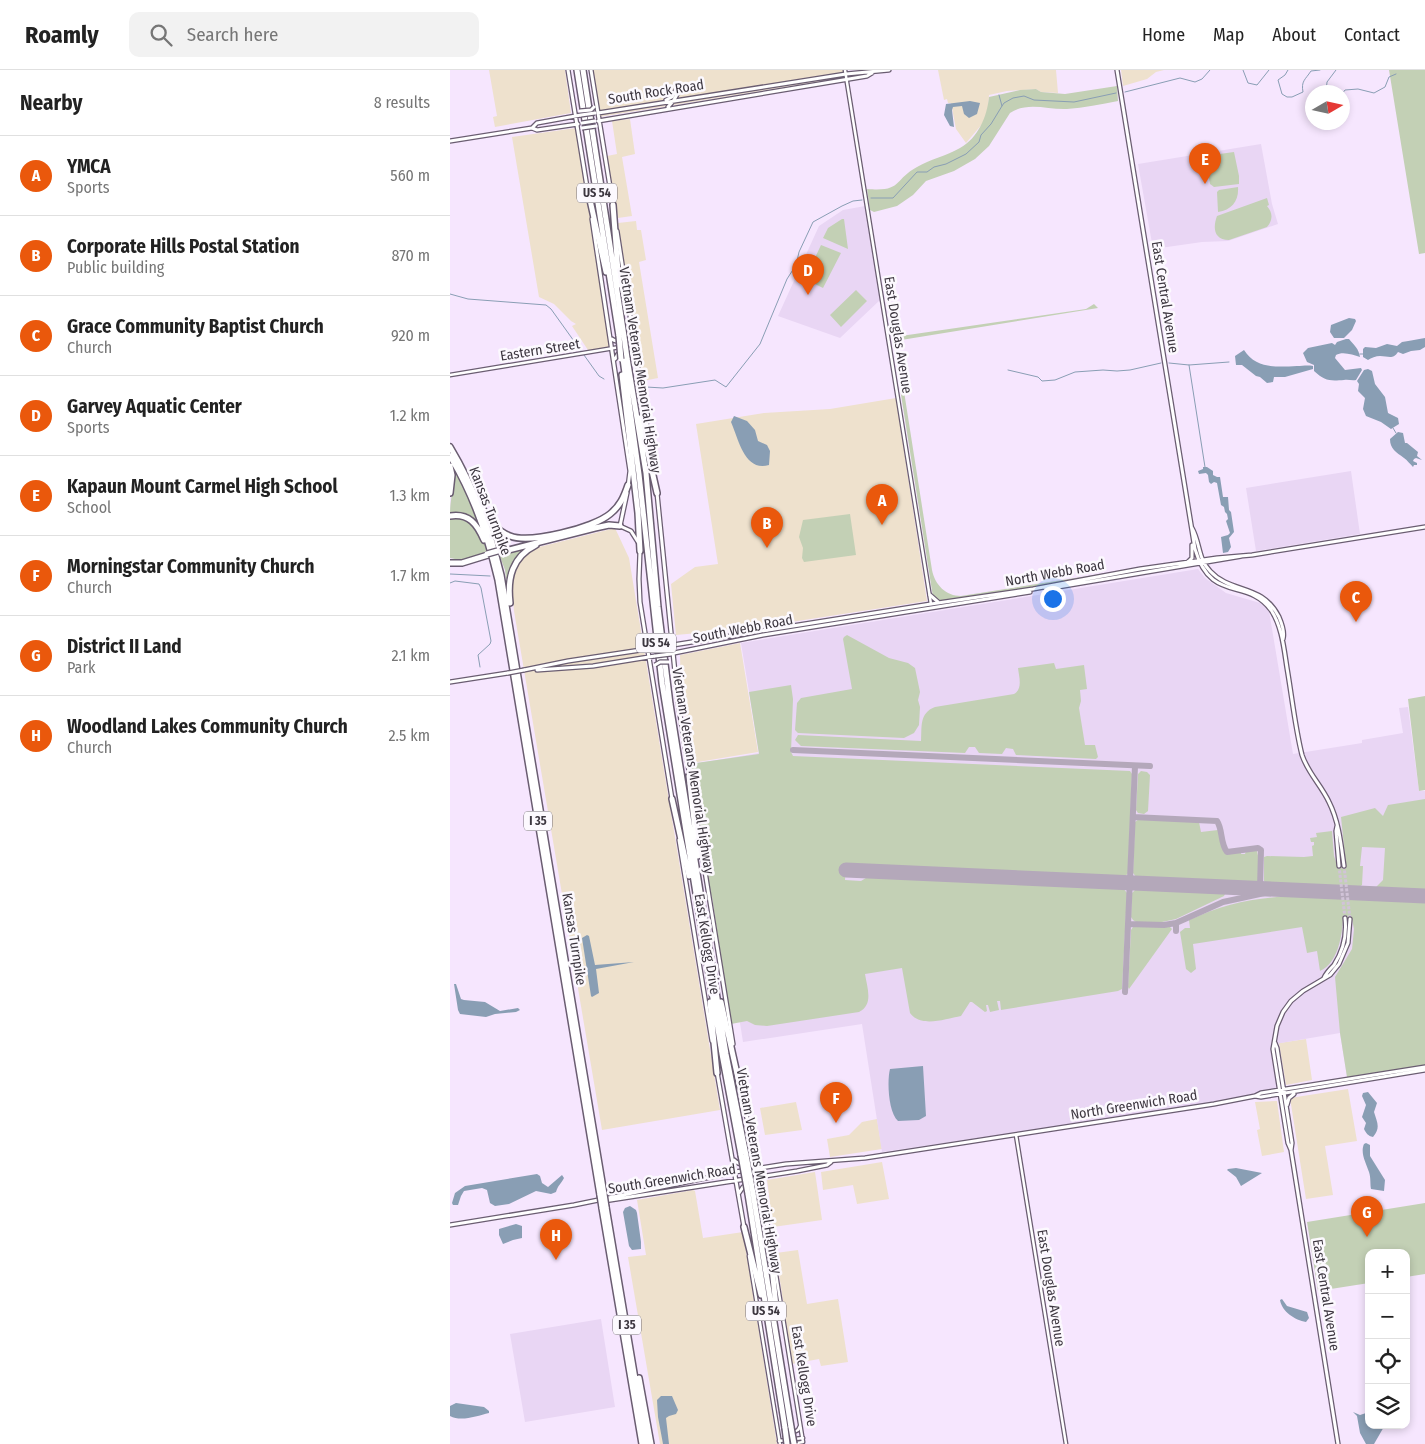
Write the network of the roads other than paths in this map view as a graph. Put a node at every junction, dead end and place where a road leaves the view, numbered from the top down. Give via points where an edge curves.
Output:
1 (568, 70) edge
2 (576, 70) edge
3 (584, 70) edge
4 (592, 70) edge
5 (889, 70) edge
6 (1117, 70) edge
7 (846, 74) edge
8 (679, 92) junction
9 (688, 98) junction
10 (674, 100) junction
11 (596, 101) junction
12 (661, 102) junction
13 (574, 107) junction
14 (665, 108) junction
15 (585, 110) junction
16 (596, 113) junction
17 (575, 116) junction
18 (597, 122) junction
19 (577, 124) junction
20 (582, 125) junction
21 (532, 128) junction
22 (601, 130) junction
23 (578, 134) junction
24 (450, 141) edge
25 (588, 191) junction
26 (613, 205) junction
27 (616, 316) junction
28 (620, 327) junction
29 (632, 332) junction
30 (610, 336) junction
31 (634, 345) junction
32 (612, 349) junction
33 (636, 358) junction
34 (623, 359) junction
35 (614, 361) junction
36 (628, 365) junction
37 (450, 375) edge
38 (450, 447) edge
39 (450, 456) edge
40 (450, 466) edge
41 (628, 485) junction
42 (473, 492) junction
43 (450, 493) edge
44 (657, 493) junction
45 (450, 516) edge
46 (620, 526) junction
47 (1425, 527) edge
48 (1192, 528) junction
49 (550, 535) junction
50 (544, 541) junction
51 (1193, 542) junction
52 (501, 551) junction
53 (640, 551) junction
54 (450, 562) edge
55 (494, 562) junction
56 (1188, 562) junction
57 (1201, 562) junction
58 (1109, 577) junction
59 (930, 595) junction
60 (941, 602) junction
61 (931, 604) junction
62 (936, 607) junction
63 (925, 609) junction
64 (852, 618) junction
65 (672, 630) junction
66 (645, 635) junction
67 (514, 643) junction
68 (671, 646) junction
69 (647, 649) junction
70 (672, 653) junction
71 (649, 657) junction
72 (675, 667) junction
73 (524, 670) junction
74 (651, 673) junction
75 (450, 682) edge
76 (690, 776) junction
77 (672, 798) junction
78 (1342, 866) tunnel mouth
79 (1347, 919) tunnel mouth
80 (703, 923) junction
81 (707, 951) junction
82 (1274, 1042) junction
83 (1425, 1069) edge
84 (717, 1073) junction
85 (1278, 1079) junction
86 (740, 1087) junction
87 (1268, 1092) junction
88 (1282, 1092) junction
89 (1296, 1092) junction
90 (1255, 1096) junction
91 (1286, 1108) junction
92 (1016, 1135) junction
93 (1291, 1150) junction
94 (757, 1153) junction
95 (732, 1157) junction
96 (831, 1162) junction
97 (759, 1168) junction
98 (735, 1172) junction
99 (760, 1177) junction
100 (736, 1180) junction
101 (763, 1192) junction
102 (751, 1193) junction
103 (602, 1194) junction
104 (739, 1195) junction
105 (574, 1205) junction
106 (604, 1207) junction
107 (450, 1225) edge
108 (744, 1227) junction
109 (768, 1229) junction
110 (627, 1321) junction
111 (771, 1340) junction
112 (782, 1364) junction
113 (800, 1425) junction
114 (777, 1429) junction
115 (802, 1438) junction
116 (780, 1443) edge
117 (642, 1444) edge
118 (646, 1444) edge
119 (651, 1444) edge
120 (790, 1444) edge
121 (1066, 1444) edge
122 (1338, 1444) edge

1 - 13 main road
2 - 15 highway, Vietnam Veterans Memorial Highway / US 54
3 - 15 highway
4 - 11 main road, East Kellogg Drive
5 - 7 main road via 867,76
6 - 48 main road, East Central Avenue
7 - 9 main road, South Rock Road
7 - 14 main road, South Rock Road
7 - 59 street, East Douglas Avenue
8 - 9 main road
8 - 10 main road
8 - 12 main road via 680,87 672,97
9 - 10 main road, South Rock Road
10 - 12 main road, South Rock Road
10 - 14 main road
11 - 15 main road
11 - 16 main road, East Kellogg Drive
12 - 16 main road, South Rock Road
13 - 15 main road
13 - 17 main road
14 - 18 main road, South Rock Road
15 - 16 main road, South Rock Road, bridge
15 - 17 main road, South Rock Road
15 - 27 highway, Vietnam Veterans Memorial Highway / US 54
15 - 28 highway, Vietnam Veterans Memorial Highway / US 54
16 - 18 main road, East Kellogg Drive
17 - 19 main road
17 - 21 main road, South Rock Road via 536,123
18 - 20 main road, South Rock Road, bridge
18 - 22 main road
18 - 22 main road, East Kellogg Drive
19 - 20 main road, South Rock Road
19 - 21 main road, South Rock Road
19 - 23 main road
20 - 23 main road
21 - 24 main road, South Rock Road
22 - 26 main road, East Kellogg Drive
23 - 25 main road
25 - 27 highway
25 - 30 main road
26 - 28 highway
26 - 29 main road, East Kellogg Drive
27 - 28 highway, Vietnam Veterans Memorial Highway / US 54
28 - 34 highway, Vietnam Veterans Memorial Highway / US 54, bridge
29 - 30 main road via 625,340 616,341
29 - 31 main road, East Kellogg Drive
30 - 32 main road
31 - 32 street, Eastern Street
31 - 33 main road, East Kellogg Drive
32 - 35 main road
32 - 37 street, Eastern Street
33 - 35 main road via 631,353 619,354
33 - 44 main road, East Kellogg Drive
34 - 36 highway, Vietnam Veterans Memorial Highway / US 54
34 - 53 highway
34 - 80 highway, Vietnam Veterans Memorial Highway / US 54 via 662,683
35 - 41 main road via 630,471
36 - 44 highway
36 - 80 highway, Vietnam Veterans Memorial Highway / US 54 via 646,473 668,686
38 - 42 highway, Kansas Turnpike / I 35
39 - 55 highway, Kansas Turnpike / I 35 via 478,513
40 - 43 highway
41 - 46 main road
41 - 49 highway via 620,504 605,518
42 - 49 highway via 488,518 504,533 522,539
42 - 67 highway, Kansas Turnpike / I 35 via 497,558
44 - 65 main road, East Kellogg Drive
45 - 55 highway via 465,516 474,523
46 - 50 highway via 609,525
46 - 53 main road via 635,536
47 - 57 main road, North Webb Road
48 - 51 main road, East Central Avenue
48 - 57 main road, East Central Avenue
49 - 52 highway
50 - 52 highway
50 - 67 highway via 521,555 510,574
51 - 56 main road via 1192,558
51 - 57 main road, East Central Avenue
52 - 54 highway, bridge via 462,563
53 - 66 main road, East Kellogg Drive via 639,583
55 - 103 highway, Kansas Turnpike / I 35
56 - 57 main road, North Webb Road
56 - 58 main road, North Webb Road
57 - 58 main road, North Webb Road
57 - 78 main road, East Central Avenue via 1219,585 1253,595 1266,605 1277,621 1302,755 1330,803 1340,831
58 - 60 main road, North Webb Road
58 - 62 main road, North Webb Road
59 - 60 main road
59 - 61 street, East Douglas Avenue
60 - 61 main road, North Webb Road
61 - 62 main road
61 - 63 main road
61 - 64 main road, South Webb Road
62 - 63 main road, South Webb Road
63 - 64 main road, South Webb Road
64 - 68 main road, South Webb Road
64 - 70 main road, South Webb Road
65 - 66 main road, bridge via 666,639 652,641
65 - 68 main road, East Kellogg Drive
66 - 69 main road, East Kellogg Drive
67 - 103 highway, Kansas Turnpike / I 35
68 - 69 main road, South Webb Road, bridge
68 - 70 main road, East Kellogg Drive
69 - 71 main road, East Kellogg Drive
69 - 73 main road, South Webb Road
70 - 71 main road, South Webb Road, bridge
70 - 72 main road, East Kellogg Drive
71 - 73 main road, South Webb Road via 593,666
71 - 74 main road, East Kellogg Drive
72 - 74 main road, bridge via 662,661
72 - 76 main road, East Kellogg Drive
73 - 75 main road, South Webb Road, bridge
74 - 77 main road, East Kellogg Drive
76 - 80 highway
76 - 86 main road, East Kellogg Drive
77 - 80 highway
77 - 84 main road, East Kellogg Drive
79 - 82 main road, East Central Avenue via 1349,938 1344,954 1334,970 1297,995 1286,1007
80 - 81 highway, Vietnam Veterans Memorial Highway / US 54
81 - 84 highway
81 - 86 highway
81 - 102 highway, Vietnam Veterans Memorial Highway / US 54, bridge
82 - 85 main road, East Central Avenue
82 - 88 main road, East Central Avenue
83 - 88 main road, North Greenwich Road
83 - 89 main road, North Greenwich Road
84 - 95 main road, East Kellogg Drive
85 - 87 main road
85 - 88 main road, East Central Avenue
86 - 94 main road, East Kellogg Drive
87 - 88 main road, North Greenwich Road
87 - 90 main road, North Greenwich Road
88 - 89 main road, North Greenwich Road
88 - 90 main road, North Greenwich Road
88 - 91 main road, East Central Avenue
88 - 93 main road, East Central Avenue
89 - 91 main road via 1289,1098
90 - 92 main road, North Greenwich Road
91 - 93 main road, East Central Avenue
92 - 96 main road, South Greenwich Road
92 - 121 street, East Douglas Avenue
93 - 122 main road, East Central Avenue
94 - 95 main road via 752,1161 745,1164
94 - 97 main road, East Kellogg Drive
95 - 98 main road, East Kellogg Drive
96 - 97 main road, South Greenwich Road
96 - 99 main road, South Greenwich Road
97 - 98 main road, South Greenwich Road
97 - 99 main road, East Kellogg Drive
98 - 100 main road, East Kellogg Drive
98 - 105 main road, South Greenwich Road
99 - 100 main road, South Greenwich Road
99 - 101 main road, East Kellogg Drive
100 - 104 main road, East Kellogg Drive
100 - 105 main road, South Greenwich Road
101 - 104 main road via 758,1185 751,1184 742,1188
101 - 109 main road, East Kellogg Drive
102 - 111 highway, Vietnam Veterans Memorial Highway / US 54
102 - 112 highway, Vietnam Veterans Memorial Highway / US 54
103 - 106 highway, Kansas Turnpike / I 35, bridge
104 - 108 main road, East Kellogg Drive
105 - 107 main road, South Greenwich Road
106 - 110 highway, Kansas Turnpike / I 35
106 - 117 highway, Kansas Turnpike / I 35
108 - 111 highway
108 - 114 street, East Kellogg Drive
109 - 112 highway
109 - 113 street, East Kellogg Drive
110 - 118 highway, Kansas Turnpike / I 35
110 - 119 highway
111 - 120 highway, Vietnam Veterans Memorial Highway / US 54, bridge via 784,1428
112 - 120 highway, Vietnam Veterans Memorial Highway / US 54, bridge via 791,1427
113 - 114 street via 791,1434
113 - 115 street, East Kellogg Drive
114 - 116 street, East Kellogg Drive
115 - 116 street
115 - 120 street, East Kellogg Drive via 803,1442

